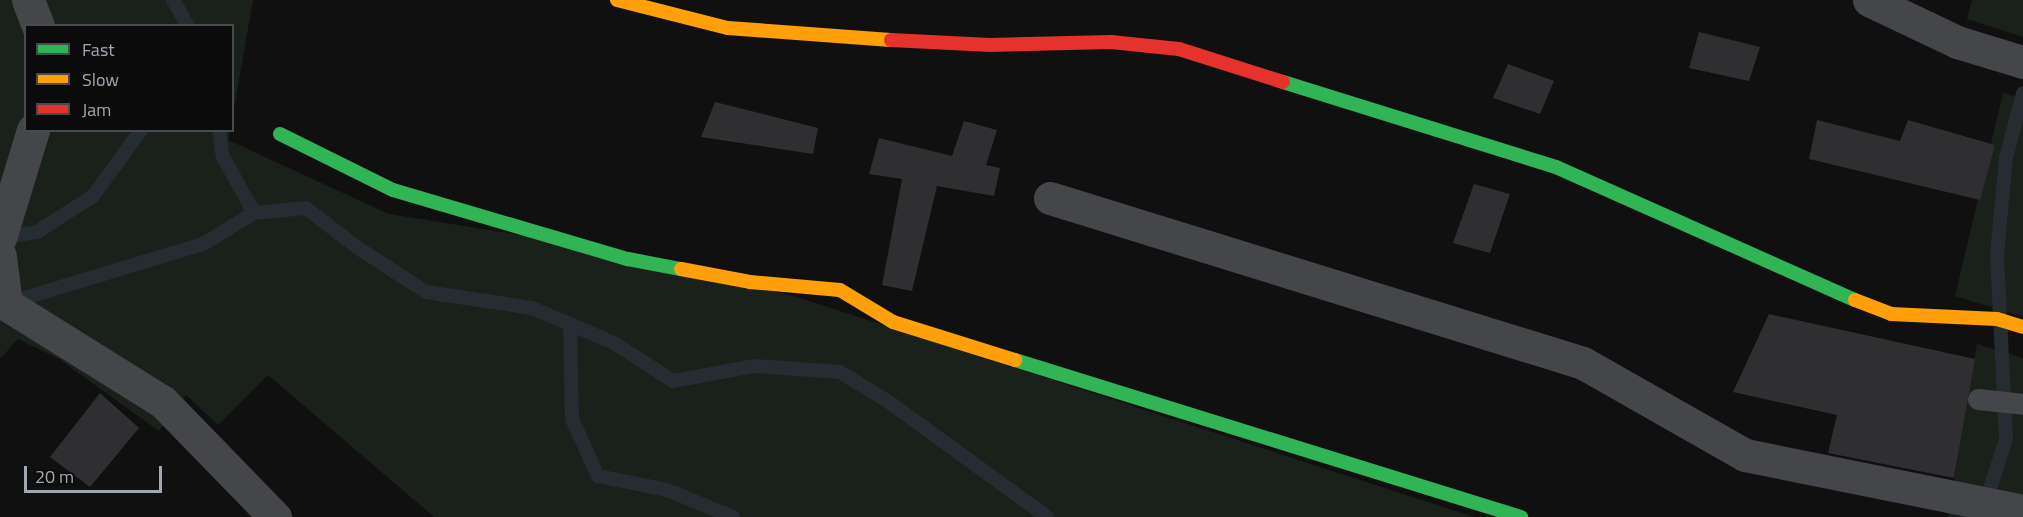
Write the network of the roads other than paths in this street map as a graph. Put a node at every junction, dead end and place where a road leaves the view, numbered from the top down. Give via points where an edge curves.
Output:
1 (28, 0) edge
2 (617, 0) edge
3 (1869, 0) edge
4 (37, 24) edge
5 (2023, 62) edge
6 (32, 132) edge
7 (280, 134) dead end
8 (1050, 198) dead end
9 (0, 238) edge
10 (0, 256) edge
11 (2023, 327) edge
12 (1978, 399) dead end
13 (2023, 404) edge
14 (2023, 511) edge
15 (275, 517) edge
16 (1521, 517) edge

1 - 4 street
2 - 11 street via 728,28 812,36 990,45 1111,42 1179,49 1556,167 1750,251 1835,293 1891,314 1997,319
3 - 5 street via 1957,42
6 - 9 street
7 - 16 street via 393,190 628,259 750,282 840,290 893,322
8 - 14 street via 1583,363 1745,455
10 - 15 street via 6,304 164,402
12 - 13 lane

